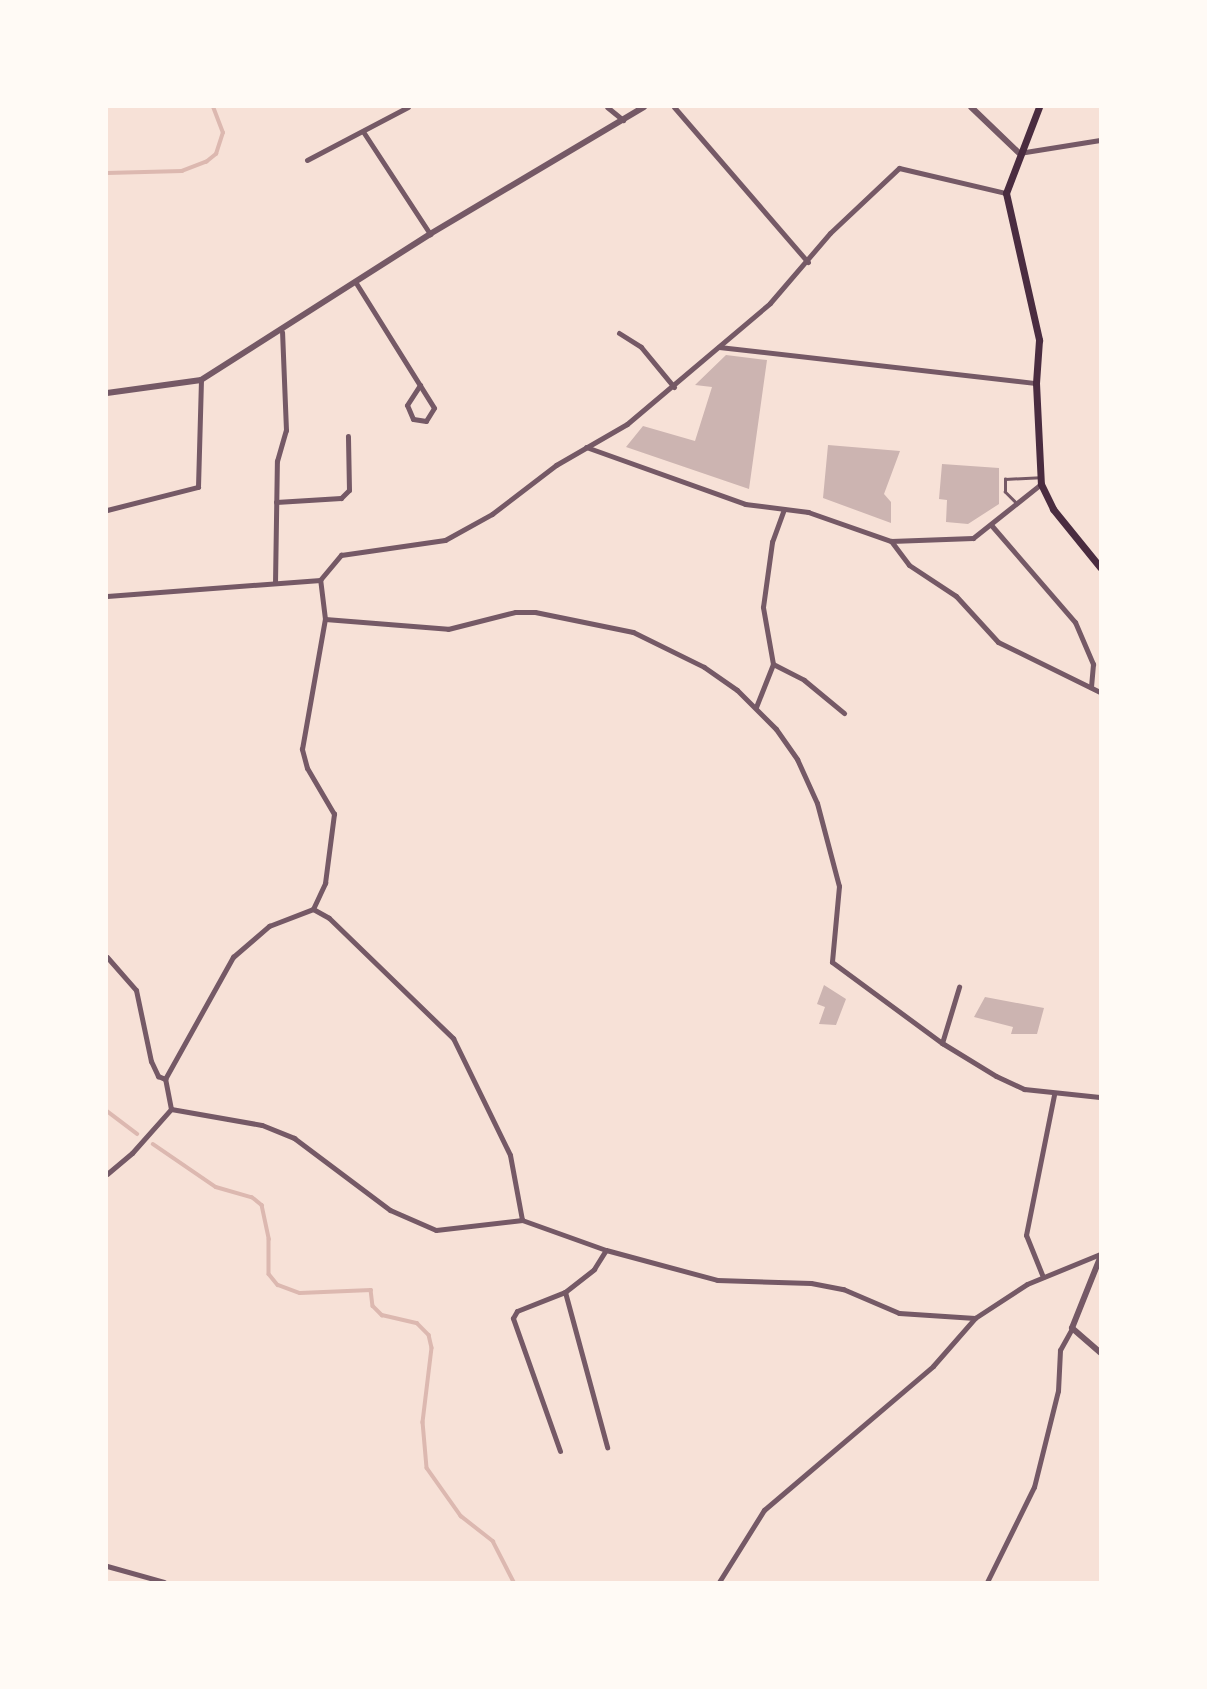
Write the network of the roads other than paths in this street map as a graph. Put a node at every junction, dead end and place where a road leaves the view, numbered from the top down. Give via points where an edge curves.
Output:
1 (408, 107) edge
2 (607, 107) edge
3 (644, 107) edge
4 (674, 107) edge
5 (971, 107) edge
6 (1039, 107) edge
7 (623, 120) junction
8 (364, 133) junction
9 (1100, 140) edge
10 (1019, 153) junction
11 (307, 160) dead end
12 (1006, 192) junction
13 (430, 234) junction
14 (808, 262) junction
15 (356, 283) junction
16 (282, 332) junction
17 (619, 333) dead end
18 (718, 347) junction
19 (201, 380) junction
20 (1036, 383) junction
21 (420, 386) junction
22 (674, 387) junction
23 (107, 393) edge
24 (348, 436) dead end
25 (586, 447) junction
26 (1041, 480) junction
27 (276, 502) junction
28 (1017, 504) junction
29 (784, 509) junction
30 (107, 510) edge
31 (992, 526) junction
32 (891, 541) junction
33 (1100, 567) edge
34 (320, 580) junction
35 (275, 583) junction
36 (107, 596) edge
37 (325, 619) junction
38 (773, 664) junction
39 (1091, 687) junction
40 (1100, 692) edge
41 (756, 707) junction
42 (844, 713) dead end
43 (313, 909) junction
44 (107, 957) edge
45 (959, 987) dead end
46 (942, 1043) junction
47 (165, 1079) junction
48 (1054, 1094) junction
49 (1100, 1097) edge
50 (170, 1109) junction
51 (107, 1174) edge
52 (522, 1220) junction
53 (606, 1251) junction
54 (1100, 1256) edge
55 (1042, 1277) junction
56 (565, 1292) junction
57 (975, 1318) junction
58 (1072, 1328) junction
59 (1100, 1352) edge
60 (607, 1447) dead end
61 (560, 1451) dead end
62 (107, 1566) edge
63 (164, 1582) edge
64 (719, 1582) edge
65 (987, 1582) edge

1 - 8 street
2 - 7 street
3 - 7 street
4 - 14 street
5 - 10 street
6 - 10 main road
7 - 13 street
8 - 11 street
8 - 13 street
9 - 10 street
10 - 12 main road
12 - 14 street via 899,168 838,224
12 - 20 main road via 1039,340
13 - 15 street
14 - 18 street
15 - 16 street
15 - 21 street
16 - 19 street
16 - 27 street via 286,430 277,461
17 - 22 street via 641,347
18 - 20 street
18 - 22 street
19 - 23 street
19 - 30 street via 198,486
20 - 26 main road
21 - 21 street via 434,408 426,421 414,419 407,405
22 - 25 street via 627,425
24 - 27 street via 349,490 341,498
25 - 29 street via 745,505
25 - 34 street via 492,514 445,540 341,555
26 - 28 street
26 - 28 lane via 1004,478 1005,492
26 - 33 main road via 1053,509
27 - 35 street
28 - 31 street
29 - 32 street via 845,523
29 - 38 street via 772,542 763,607
31 - 32 street via 973,538
31 - 39 street via 1075,622 1093,664
32 - 39 street via 909,565 956,596 998,642
34 - 35 street
34 - 37 street
35 - 36 street
37 - 41 street via 449,629 515,612 534,612 609,627 677,651
37 - 43 street via 302,749 307,768 334,814 325,883
38 - 41 street
38 - 42 street via 795,674
39 - 40 street
41 - 46 street via 797,759 832,849 839,911 832,962
43 - 47 street via 269,926 233,957
43 - 52 street via 329,918 453,1038 510,1155
44 - 47 street via 136,990 151,1061 158,1076
45 - 46 street
46 - 48 street via 1024,1089
47 - 50 street
48 - 49 street
48 - 55 street via 1026,1235
50 - 51 street
50 - 52 street via 228,1117 294,1138 413,1223 455,1230
52 - 53 street
53 - 56 street via 594,1269
53 - 57 street via 717,1280 811,1283 842,1289 923,1318
54 - 55 street
54 - 58 street
55 - 57 street
56 - 60 street
56 - 61 street via 517,1311 513,1318
57 - 64 street via 933,1366 764,1510
58 - 59 street
58 - 65 street via 1060,1350 1058,1391 1034,1487
62 - 63 street

